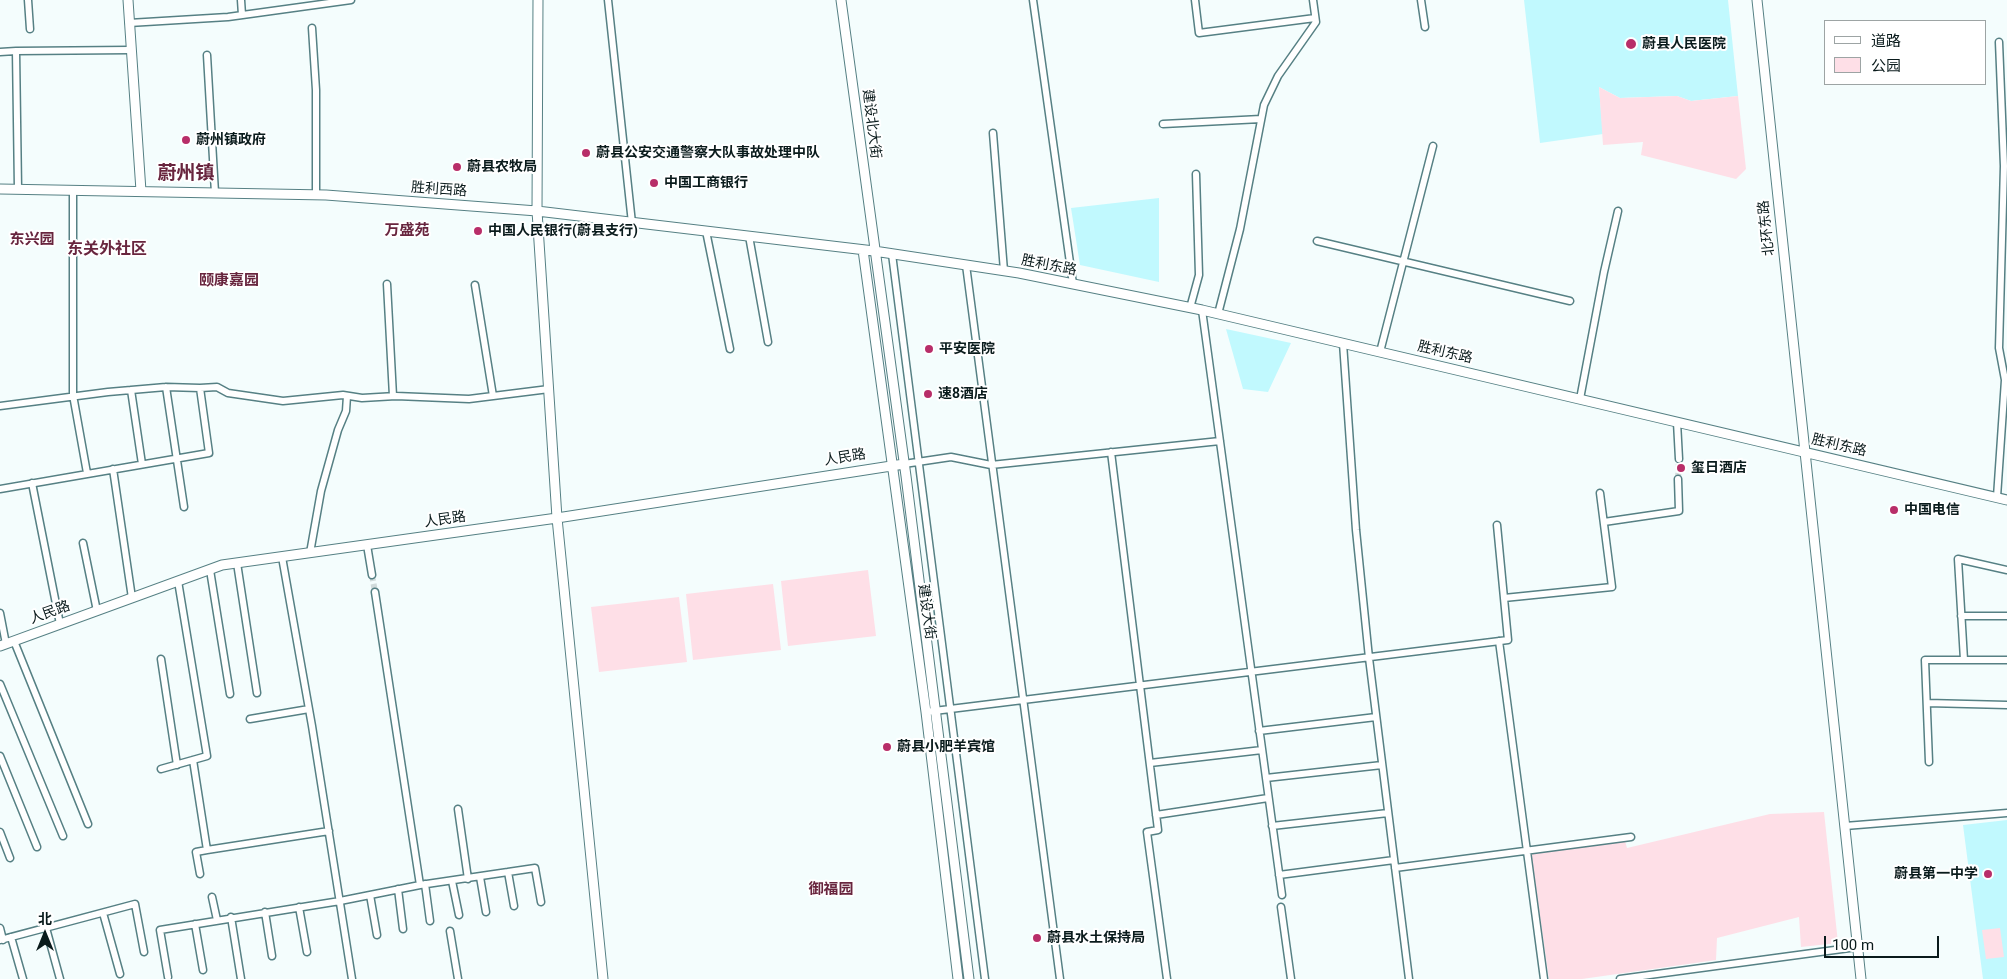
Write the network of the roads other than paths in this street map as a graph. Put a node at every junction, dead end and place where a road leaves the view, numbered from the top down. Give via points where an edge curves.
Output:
1 (28, 0) edge
2 (128, 0) edge
3 (241, 0) edge
4 (351, 0) edge
5 (538, 0) edge
6 (608, 0) edge
7 (841, 0) edge
8 (1033, 0) edge
9 (1195, 0) edge
10 (1313, 0) edge
11 (1421, 0) edge
12 (1756, 0) edge
13 (242, 15) junction
14 (1316, 18) junction
15 (129, 24) junction
16 (1425, 27) dead end
17 (312, 28) dead end
18 (30, 29) dead end
19 (1999, 42) dead end
20 (130, 50) junction
21 (16, 51) junction
22 (0, 52) edge
23 (207, 54) dead end
24 (1261, 119) junction
25 (1163, 124) dead end
26 (994, 132) dead end
27 (1433, 146) dead end
28 (1196, 174) dead end
29 (0, 189) edge
30 (18, 189) junction
31 (73, 190) junction
32 (140, 191) junction
33 (215, 193) junction
34 (316, 195) junction
35 (537, 211) junction
36 (1618, 211) dead end
37 (632, 223) junction
38 (706, 231) junction
39 (749, 236) junction
40 (1317, 241) dead end
41 (863, 250) junction
42 (874, 251) junction
43 (892, 254) junction
44 (1403, 262) junction
45 (966, 265) junction
46 (1004, 271) junction
47 (387, 284) dead end
48 (1073, 284) junction
49 (475, 285) dead end
50 (1570, 302) dead end
51 (1190, 308) junction
52 (1202, 310) junction
53 (1218, 314) junction
54 (768, 342) dead end
55 (1343, 343) junction
56 (730, 349) dead end
57 (1380, 352) junction
58 (166, 387) junction
59 (200, 388) junction
60 (549, 389) junction
61 (131, 390) junction
62 (73, 395) junction
63 (347, 396) junction
64 (393, 396) junction
65 (493, 396) junction
66 (1580, 399) junction
67 (0, 406) edge
68 (1677, 422) junction
69 (1220, 441) junction
70 (1111, 452) junction
71 (1806, 453) junction
72 (176, 458) junction
73 (1679, 459) tunnel mouth
74 (918, 462) junction
75 (142, 464) junction
76 (904, 464) junction
77 (991, 464) junction
78 (892, 465) junction
79 (113, 469) junction
80 (87, 473) junction
81 (1678, 479) tunnel mouth
82 (32, 483) junction
83 (0, 489) edge
84 (1600, 493) dead end
85 (1998, 497) junction
86 (2007, 500) edge
87 (184, 507) dead end
88 (557, 518) junction
89 (1604, 522) junction
90 (1497, 525) dead end
91 (83, 544) dead end
92 (367, 545) junction
93 (310, 553) junction
94 (282, 557) junction
95 (237, 563) junction
96 (210, 570) junction
97 (2007, 570) edge
98 (372, 575) tunnel mouth
99 (178, 581) junction
100 (375, 592) tunnel mouth
101 (132, 598) junction
102 (1504, 598) junction
103 (97, 611) junction
104 (0, 613) edge
105 (1961, 616) junction
106 (2007, 616) edge
107 (60, 624) junction
108 (1498, 641) junction
109 (6, 644) edge
110 (1369, 658) junction
111 (161, 659) dead end
112 (1964, 660) junction
113 (2007, 660) edge
114 (1251, 673) junction
115 (0, 684) edge
116 (1140, 686) junction
117 (257, 693) dead end
118 (230, 694) dead end
119 (1024, 700) junction
120 (1927, 703) junction
121 (2007, 705) edge
122 (950, 708) junction
123 (309, 709) junction
124 (936, 710) junction
125 (926, 712) junction
126 (1376, 717) junction
127 (250, 719) dead end
128 (1259, 731) junction
129 (1262, 750) junction
130 (0, 756) edge
131 (193, 760) junction
132 (1929, 762) dead end
133 (1150, 763) junction
134 (176, 764) junction
135 (1382, 765) junction
136 (161, 769) dead end
137 (1266, 778) junction
138 (1268, 798) junction
139 (458, 809) dead end
140 (1388, 812) junction
141 (2007, 813) edge
142 (1156, 815) junction
143 (88, 824) dead end
144 (1272, 826) junction
145 (1845, 826) junction
146 (328, 831) junction
147 (0, 832) edge
148 (63, 836) dead end
149 (1631, 837) dead end
150 (37, 846) dead end
151 (207, 850) junction
152 (1527, 851) junction
153 (10, 858) dead end
154 (1395, 864) junction
155 (508, 872) junction
156 (200, 874) dead end
157 (1279, 874) junction
158 (480, 877) junction
159 (468, 879) junction
160 (452, 881) junction
161 (422, 884) junction
162 (398, 889) junction
163 (370, 895) junction
164 (1282, 895) dead end
165 (212, 896) dead end
166 (340, 901) junction
167 (541, 902) dead end
168 (514, 906) dead end
169 (299, 907) junction
170 (1281, 907) dead end
171 (265, 912) junction
172 (486, 912) dead end
173 (103, 913) junction
174 (459, 915) dead end
175 (231, 917) junction
176 (217, 920) junction
177 (430, 921) dead end
178 (195, 924) junction
179 (0, 928) edge
180 (46, 928) junction
181 (404, 929) dead end
182 (450, 930) dead end
183 (376, 935) dead end
184 (11, 938) junction
185 (2, 940) edge
186 (1857, 947) junction
187 (144, 952) dead end
188 (307, 952) dead end
189 (272, 956) dead end
190 (203, 970) dead end
191 (120, 974) dead end
192 (168, 977) dead end
193 (1640, 978) edge
194 (23, 979) edge
195 (60, 979) edge
196 (242, 979) edge
197 (352, 979) edge
198 (458, 979) edge
199 (603, 979) edge
200 (958, 979) edge
201 (969, 979) edge
202 (985, 979) edge
203 (1060, 979) edge
204 (1166, 979) edge
205 (1291, 979) edge
206 (1409, 979) edge
207 (1544, 979) edge
208 (1620, 979) edge
209 (1861, 979) edge

1 - 18 street
2 - 15 main road
3 - 13 street
4 - 13 street
5 - 35 main road
6 - 37 street
7 - 42 main road, 建设北大街
8 - 48 street
9 - 14 street via 1199,33
10 - 14 street
11 - 16 street
12 - 71 main road, 北环东路
13 - 15 street
14 - 24 street via 1278,76 1264,104
15 - 20 main road
17 - 34 street via 316,90
19 - 85 street via 2004,166 2000,348 2005,380
20 - 21 street
20 - 32 main road
21 - 22 street
21 - 30 street
23 - 33 street
24 - 25 street
24 - 53 street via 1240,229
26 - 46 street
27 - 44 street
28 - 51 street via 1198,275
29 - 30 main road, 胜利西路
30 - 31 main road, 胜利西路
31 - 32 main road, 胜利西路
31 - 62 street
32 - 33 main road, 胜利西路
33 - 34 main road, 胜利西路
34 - 35 main road, 胜利西路
35 - 37 main road, 胜利西路
35 - 60 main road
36 - 66 street
37 - 38 main road, 胜利西路
38 - 39 main road, 胜利西路
38 - 56 street
39 - 41 main road, 胜利西路
39 - 54 street
40 - 44 street
41 - 42 main road, 胜利西路
41 - 78 main road, 建设大街
42 - 43 main road, 胜利东路
42 - 76 main road, 建设大街
43 - 45 main road, 胜利东路
43 - 74 street
44 - 50 street
44 - 57 street
45 - 46 main road, 胜利东路
45 - 77 street
46 - 48 main road, 胜利东路
47 - 64 street
48 - 51 main road, 胜利东路
49 - 65 street
51 - 52 main road, 胜利东路
52 - 53 main road, 胜利东路
52 - 69 street
53 - 55 main road, 胜利东路
55 - 57 main road, 胜利东路
55 - 110 street
57 - 66 main road, 胜利东路
58 - 59 street
58 - 61 street
58 - 72 street
59 - 63 street via 217,386 228,393 283,401
59 - 72 street via 209,453
60 - 65 street
60 - 88 main road
61 - 62 street
61 - 75 street
62 - 67 street
62 - 80 street
63 - 64 street
63 - 93 street via 346,411 321,491
64 - 65 street via 468,399
66 - 68 main road, 胜利东路
68 - 71 main road, 胜利东路
68 - 73 street
69 - 70 street
69 - 114 street
70 - 77 street
70 - 116 street
71 - 85 main road, 胜利东路
71 - 145 main road, 北环东路
72 - 75 street
72 - 87 street
74 - 76 street
74 - 77 street via 951,457
74 - 122 street
75 - 79 street
76 - 78 main road, 人民路
76 - 124 main road, 建设大街
77 - 119 street
78 - 88 main road, 人民路
78 - 125 main road, 建设大街
79 - 80 street
79 - 101 street
80 - 82 street
81 - 89 street via 1679,511
82 - 83 street
82 - 107 street
84 - 89 street
85 - 86 main road, 胜利东路
88 - 92 main road, 人民路
88 - 199 main road
89 - 102 street via 1612,587
90 - 102 street
91 - 103 street
92 - 93 main road, 人民路
92 - 98 street
93 - 94 main road, 人民路
94 - 95 main road, 人民路
94 - 123 street
95 - 96 main road, 人民路
95 - 117 street
96 - 99 main road, 人民路
96 - 118 street
97 - 105 street via 1958,559
99 - 101 main road, 人民路
99 - 131 street via 207,756
100 - 161 street
101 - 103 main road, 人民路
102 - 108 street via 1508,640
103 - 107 main road, 人民路
104 - 109 street
105 - 106 street
105 - 112 street
107 - 109 main road, 人民路
108 - 110 street
108 - 152 street
109 - 143 street
110 - 114 street
110 - 126 street
111 - 134 street
112 - 113 street
112 - 120 street via 1925,660
114 - 116 street
114 - 128 street
115 - 148 street
116 - 119 street
116 - 133 street
119 - 122 street
119 - 203 street
120 - 121 street
120 - 132 street
122 - 124 street
122 - 202 street
123 - 127 street
123 - 146 street
124 - 125 street
124 - 201 main road, 建设大街
125 - 200 main road, 建设大街
126 - 128 street
126 - 135 street
128 - 129 street
129 - 133 street
129 - 137 street
130 - 150 street
131 - 134 street
131 - 151 street
133 - 142 street
134 - 136 street
135 - 137 street
135 - 140 street
137 - 138 street
138 - 142 street
138 - 144 street
139 - 159 street
140 - 144 street
140 - 154 street
141 - 145 street
142 - 204 street via 1158,830 1148,832
144 - 157 street
145 - 186 main road, 北环东路
146 - 151 street
146 - 166 street
147 - 153 street
149 - 152 street
151 - 156 street via 196,852
152 - 154 street
152 - 207 street
154 - 157 street
154 - 206 street
155 - 158 street
155 - 167 street via 535,868
155 - 168 street
157 - 164 street
158 - 159 street
158 - 172 street
159 - 160 street
160 - 161 street
160 - 174 street
161 - 162 street
161 - 177 street
162 - 163 street
162 - 181 street
163 - 166 street
163 - 183 street
165 - 176 street
166 - 169 street
166 - 197 street
169 - 171 street
169 - 188 street
170 - 205 street
171 - 175 street
171 - 189 street
173 - 180 street
173 - 187 street via 135,904
173 - 191 street
175 - 176 street
175 - 196 street
176 - 178 street
178 - 190 street
178 - 192 street via 160,930
179 - 185 street
180 - 184 street
180 - 195 street
182 - 198 street
184 - 185 street
184 - 194 street
186 - 193 street
186 - 209 main road, 北环东路
193 - 208 street

